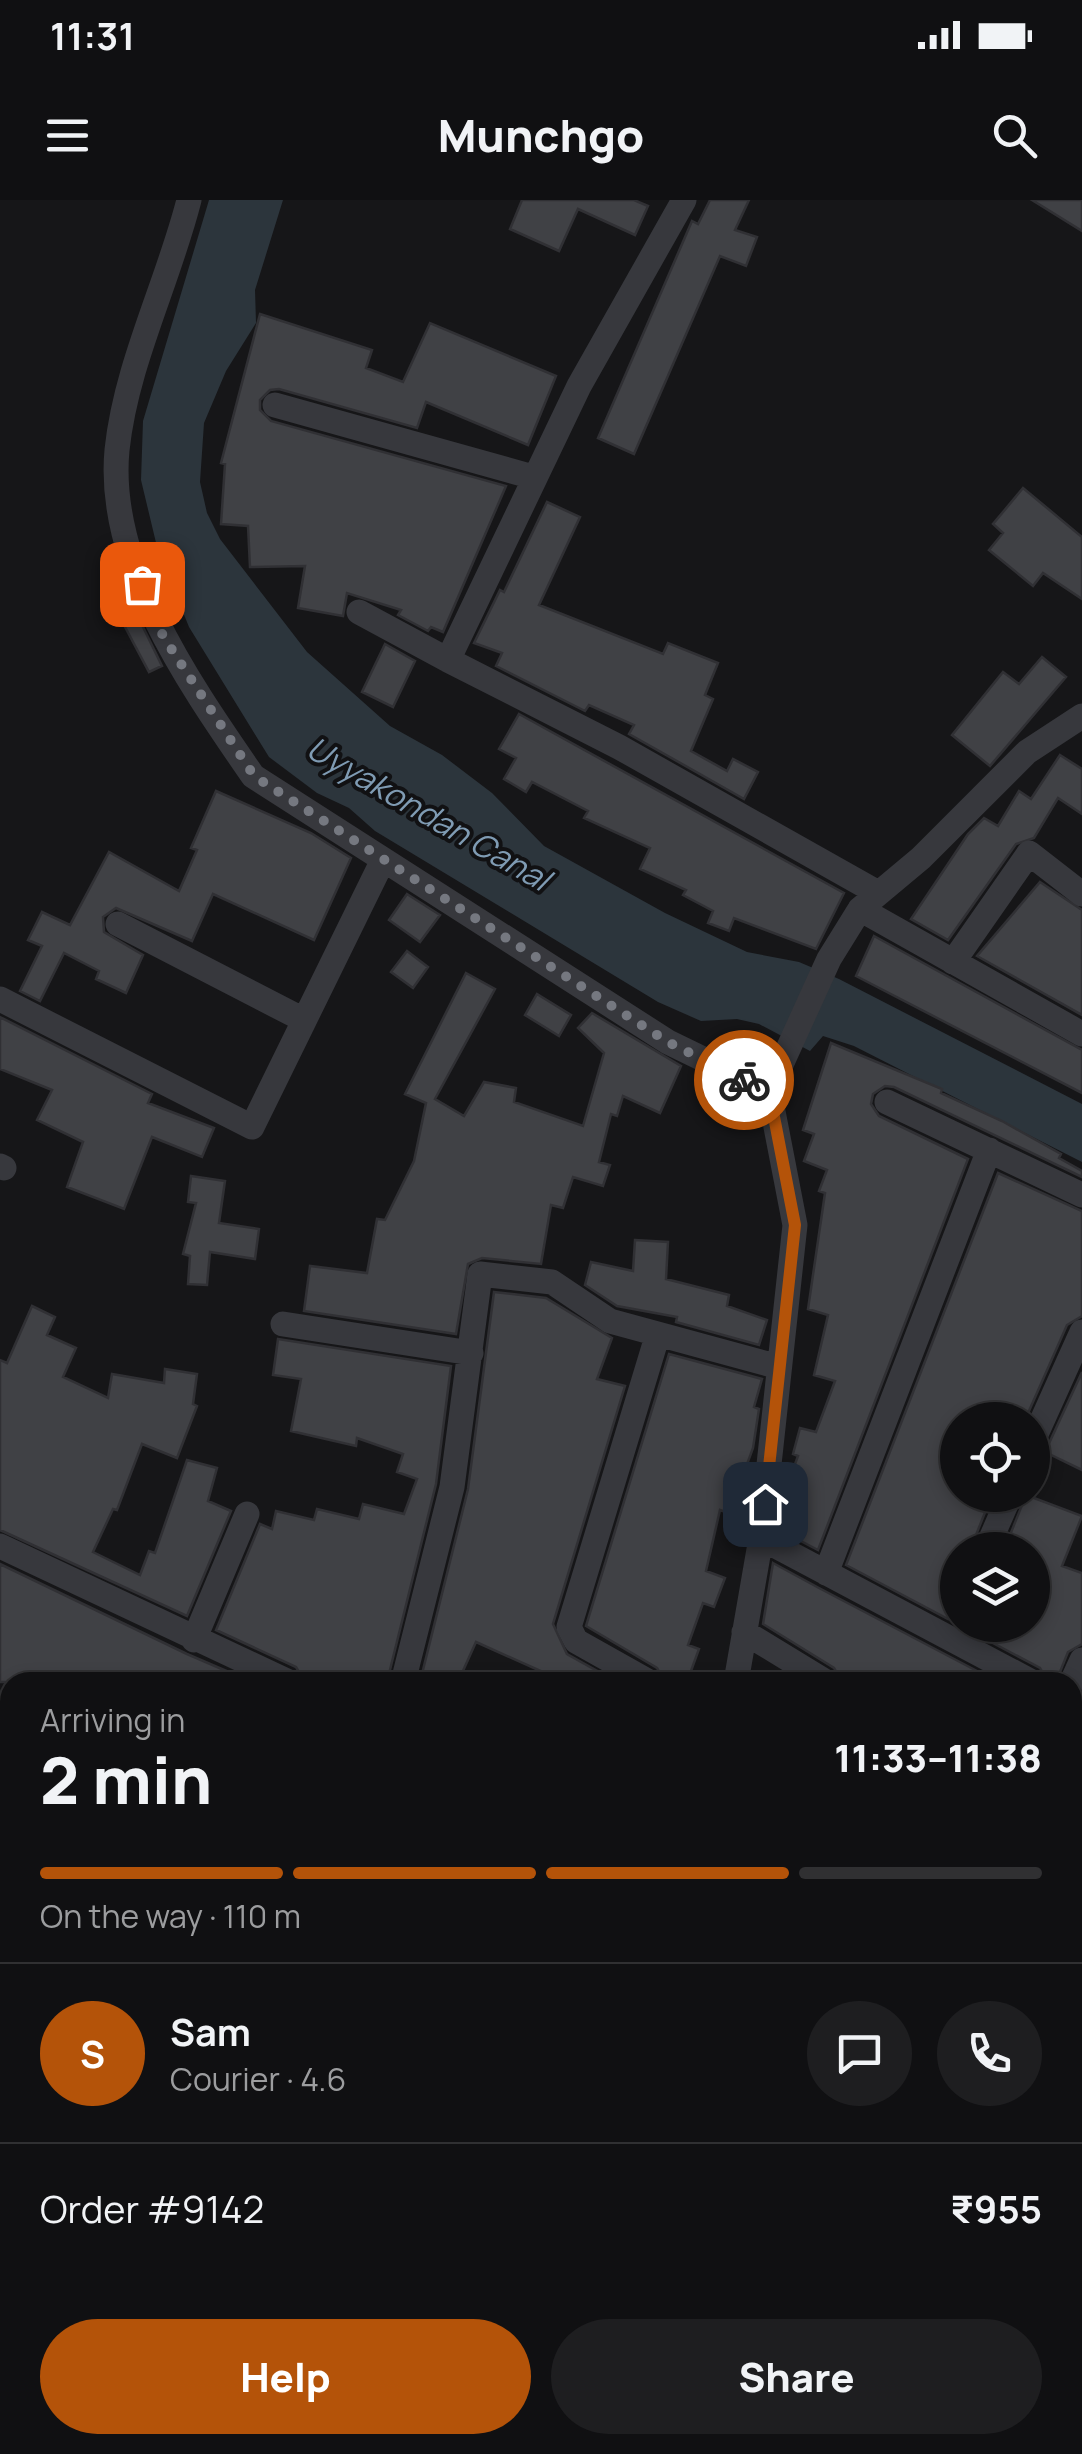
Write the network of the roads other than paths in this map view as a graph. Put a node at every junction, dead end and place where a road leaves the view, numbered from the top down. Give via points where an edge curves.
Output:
1 (188, 200) edge
2 (684, 200) edge
3 (275, 406) dead end
4 (533, 476) junction
5 (360, 612) dead end
6 (448, 660) junction
7 (1082, 716) edge
8 (383, 860) junction
9 (1082, 894) edge
10 (869, 901) junction
11 (118, 924) dead end
12 (954, 962) junction
13 (0, 999) edge
14 (304, 1020) junction
15 (1082, 1034) edge
16 (769, 1091) junction
17 (887, 1102) dead end
18 (989, 1150) junction
19 (1082, 1195) edge
20 (283, 1324) dead end
21 (1082, 1332) edge
22 (656, 1336) junction
23 (471, 1353) junction
24 (779, 1366) junction
25 (1050, 1403) edge
26 (247, 1514) dead end
27 (761, 1538) junction
28 (0, 1546) edge
29 (826, 1573) junction
30 (744, 1632) junction
31 (940, 1632) edge
32 (194, 1640) junction
33 (959, 1642) edge
34 (266, 1672) edge
35 (406, 1672) edge
36 (631, 1672) edge
37 (738, 1672) edge
38 (810, 1672) edge
39 (1014, 1672) edge

1 - 8 street via 142,340 117,450 118,513 163,636 254,776
2 - 4 street
3 - 4 street
4 - 6 street
5 - 6 street
6 - 10 street via 704,793
7 - 10 street via 1027,752
8 - 14 street
8 - 16 street via 668,1042
9 - 12 street via 1029,853
10 - 12 street
10 - 16 street via 828,959
11 - 14 street
12 - 15 street
13 - 14 street via 252,1126
16 - 24 street via 795,1225
17 - 18 street
18 - 19 street
18 - 29 street
20 - 23 street
21 - 25 street
22 - 23 street via 610,1320 552,1282 480,1274
22 - 24 street
22 - 36 street via 569,1626 576,1641
23 - 35 street via 452,1487
24 - 27 street
26 - 32 street
27 - 29 street
27 - 30 street
28 - 32 street
29 - 31 street
30 - 37 street
30 - 38 street
32 - 34 street
33 - 39 street

